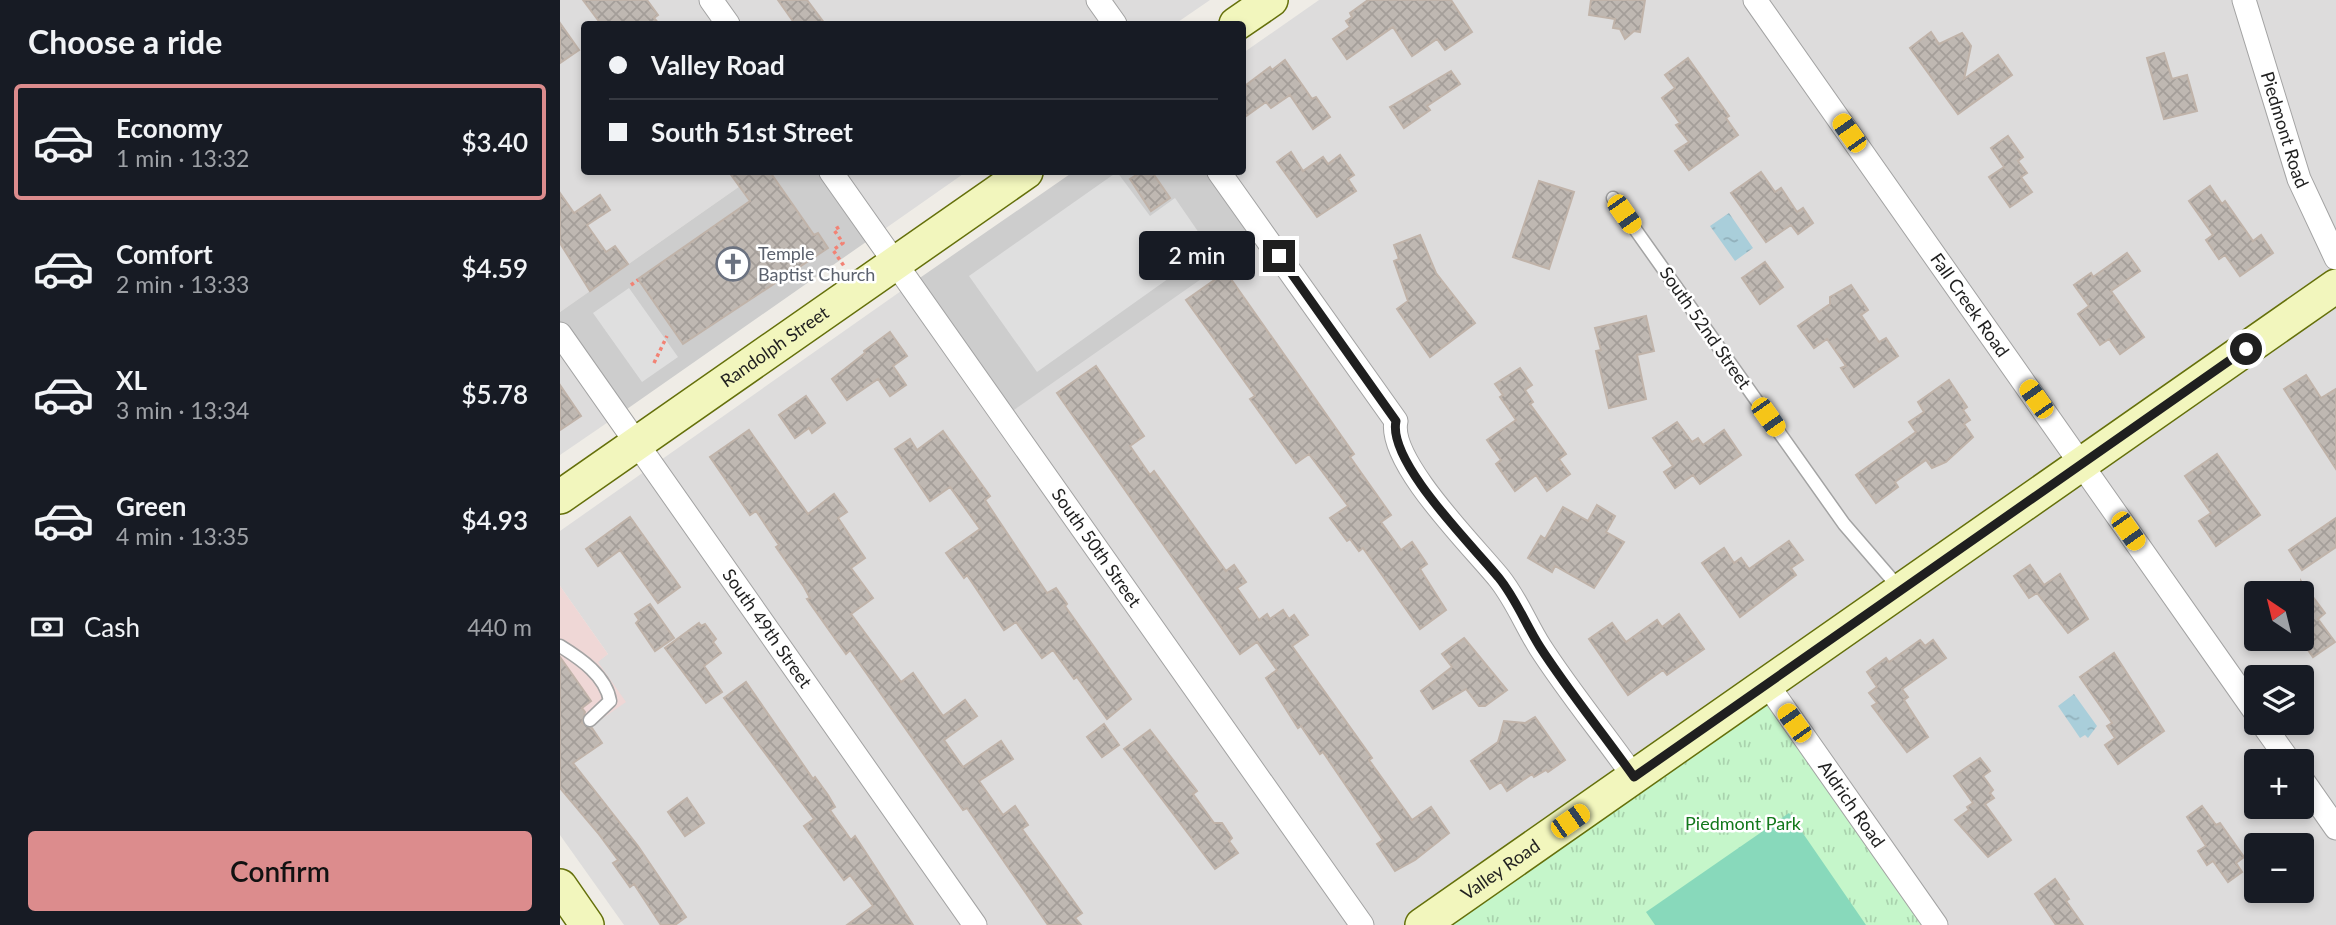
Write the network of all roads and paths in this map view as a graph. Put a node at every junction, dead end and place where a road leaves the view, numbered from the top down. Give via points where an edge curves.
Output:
1 (711, 0) edge
2 (1098, 0) edge
3 (1271, 0) edge
4 (1755, 0) edge
5 (2244, 0) edge
6 (726, 21) edge
7 (1113, 21) edge
8 (1240, 21) edge
9 (833, 175) edge
10 (1022, 175) edge
11 (1221, 175) edge
12 (1613, 198) dead end
13 (839, 227) dead end
14 (2336, 258) edge
15 (896, 262) junction
16 (842, 264) dead end
17 (638, 280) dead end
18 (631, 285) dead end
19 (2336, 286) edge
20 (560, 334) edge
21 (667, 336) dead end
22 (654, 363) dead end
23 (637, 444) junction
24 (2081, 464) junction
25 (560, 497) edge
26 (1901, 590) junction
27 (560, 646) edge
28 (1767, 684) junction
29 (2244, 696) edge
30 (590, 720) dead end
31 (1634, 777) junction
32 (2314, 797) edge
33 (2336, 828) edge
34 (560, 886) edge
35 (587, 925) edge
36 (975, 925) edge
37 (1362, 925) edge
38 (1422, 925) edge
39 (1937, 925) edge

1 - 6 street
2 - 7 street
3 - 8 street
4 - 24 street, Fall Creek Road
5 - 14 street, Piedmont Road via 2299,179
9 - 15 street, South 50th Street
10 - 15 street, Randolph Street
11 - 31 street via 1396,421 1400,449 1438,508 1499,579 1541,647
12 - 26 lane, South 52nd Street via 1844,524
13 - 16 path via 834,230 843,243 832,250
15 - 23 street, Randolph Street
15 - 37 street, South 50th Street
17 - 18 path
19 - 24 street, Valley Road
20 - 23 street, South 49th Street
21 - 22 path
23 - 25 street, Randolph Street
23 - 36 street, South 49th Street
24 - 26 street, Valley Road
24 - 29 street, Fall Creek Road
26 - 28 street, Valley Road
27 - 30 lane via 594,670 608,691 610,701
28 - 31 street, Valley Road
28 - 39 street, Aldrich Road
31 - 38 street, Valley Road
32 - 33 street
34 - 35 street

